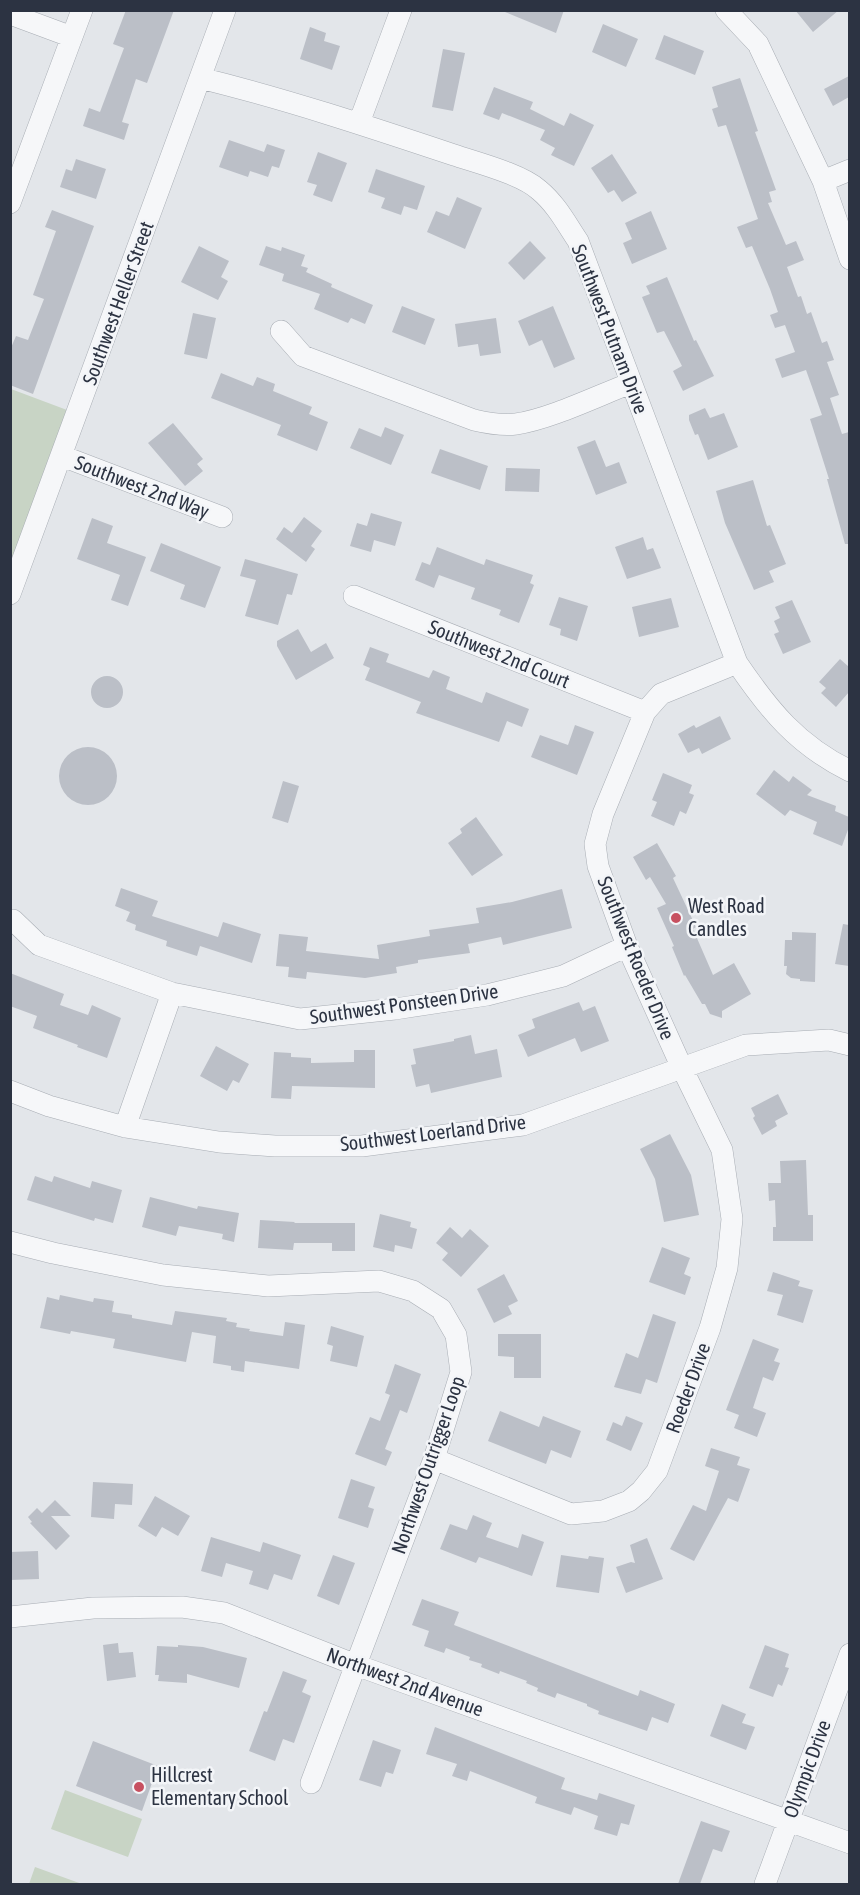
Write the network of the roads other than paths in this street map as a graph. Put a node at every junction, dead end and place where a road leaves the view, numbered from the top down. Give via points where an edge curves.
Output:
1 (82, 10) edge
2 (225, 10) edge
3 (401, 10) edge
4 (726, 10) edge
5 (10, 14) edge
6 (72, 37) junction
7 (200, 78) junction
8 (359, 123) junction
9 (849, 171) edge
10 (823, 181) junction
11 (10, 202) edge
12 (849, 259) edge
13 (281, 331) dead end
14 (631, 383) junction
15 (62, 456) junction
16 (222, 517) dead end
17 (10, 594) edge
18 (354, 596) dead end
19 (738, 663) junction
20 (645, 712) junction
21 (849, 771) edge
22 (13, 920) dead end
23 (627, 946) junction
24 (172, 993) junction
25 (849, 1045) edge
26 (682, 1068) junction
27 (10, 1091) edge
28 (125, 1127) junction
29 (10, 1242) edge
30 (434, 1459) junction
31 (10, 1617) edge
32 (849, 1654) edge
33 (356, 1665) junction
34 (311, 1783) dead end
35 (788, 1822) junction
36 (849, 1843) edge
37 (765, 1884) edge

1 - 6 street
2 - 7 street, Southwest Heller Street
3 - 8 street
4 - 10 street via 758,44
5 - 6 street
6 - 11 street
7 - 8 street, Southwest Putnam Drive
7 - 15 street, Southwest Heller Street
8 - 14 street, Southwest Putnam Drive via 509,174 538,189 559,211 578,241
9 - 10 street
10 - 12 street
13 - 14 street via 303,356 493,424 536,419
14 - 19 street, Southwest Putnam Drive
15 - 16 street, Southwest 2nd Way
15 - 17 street, Southwest Heller Street
18 - 20 street, Southwest 2nd Court
19 - 20 street, Southwest Roeder Drive via 661,694
19 - 21 street, Southwest Putnam Drive via 777,717 801,740
20 - 23 street, Southwest Roeder Drive via 603,814 595,844 598,866
22 - 24 street, Southwest Ponsteen Drive via 39,945
23 - 24 street, Southwest Ponsteen Drive via 563,976 487,995 300,1019
23 - 26 street, Southwest Roeder Drive
24 - 28 street
25 - 26 street, Southwest Loerland Drive via 829,1040 746,1045
26 - 28 street, Southwest Loerland Drive via 524,1125 362,1146 219,1142
26 - 30 street, Roeder Drive via 722,1150 732,1219 727,1268 710,1328 657,1471 628,1501 603,1511 571,1514
27 - 28 street, Southwest Loerland Drive
29 - 30 street, Northwest Outrigger Loop via 163,1275 268,1286 379,1281 412,1291 441,1309 456,1335 462,1372
30 - 33 street, Northwest Outrigger Loop
31 - 33 street, Northwest 2nd Avenue via 93,1608 182,1607 224,1613
32 - 35 street, Olympic Drive
33 - 34 street, Northwest Outrigger Loop
33 - 35 street, Northwest 2nd Avenue
35 - 36 street, Northwest 2nd Avenue
35 - 37 street, Olympic Drive

